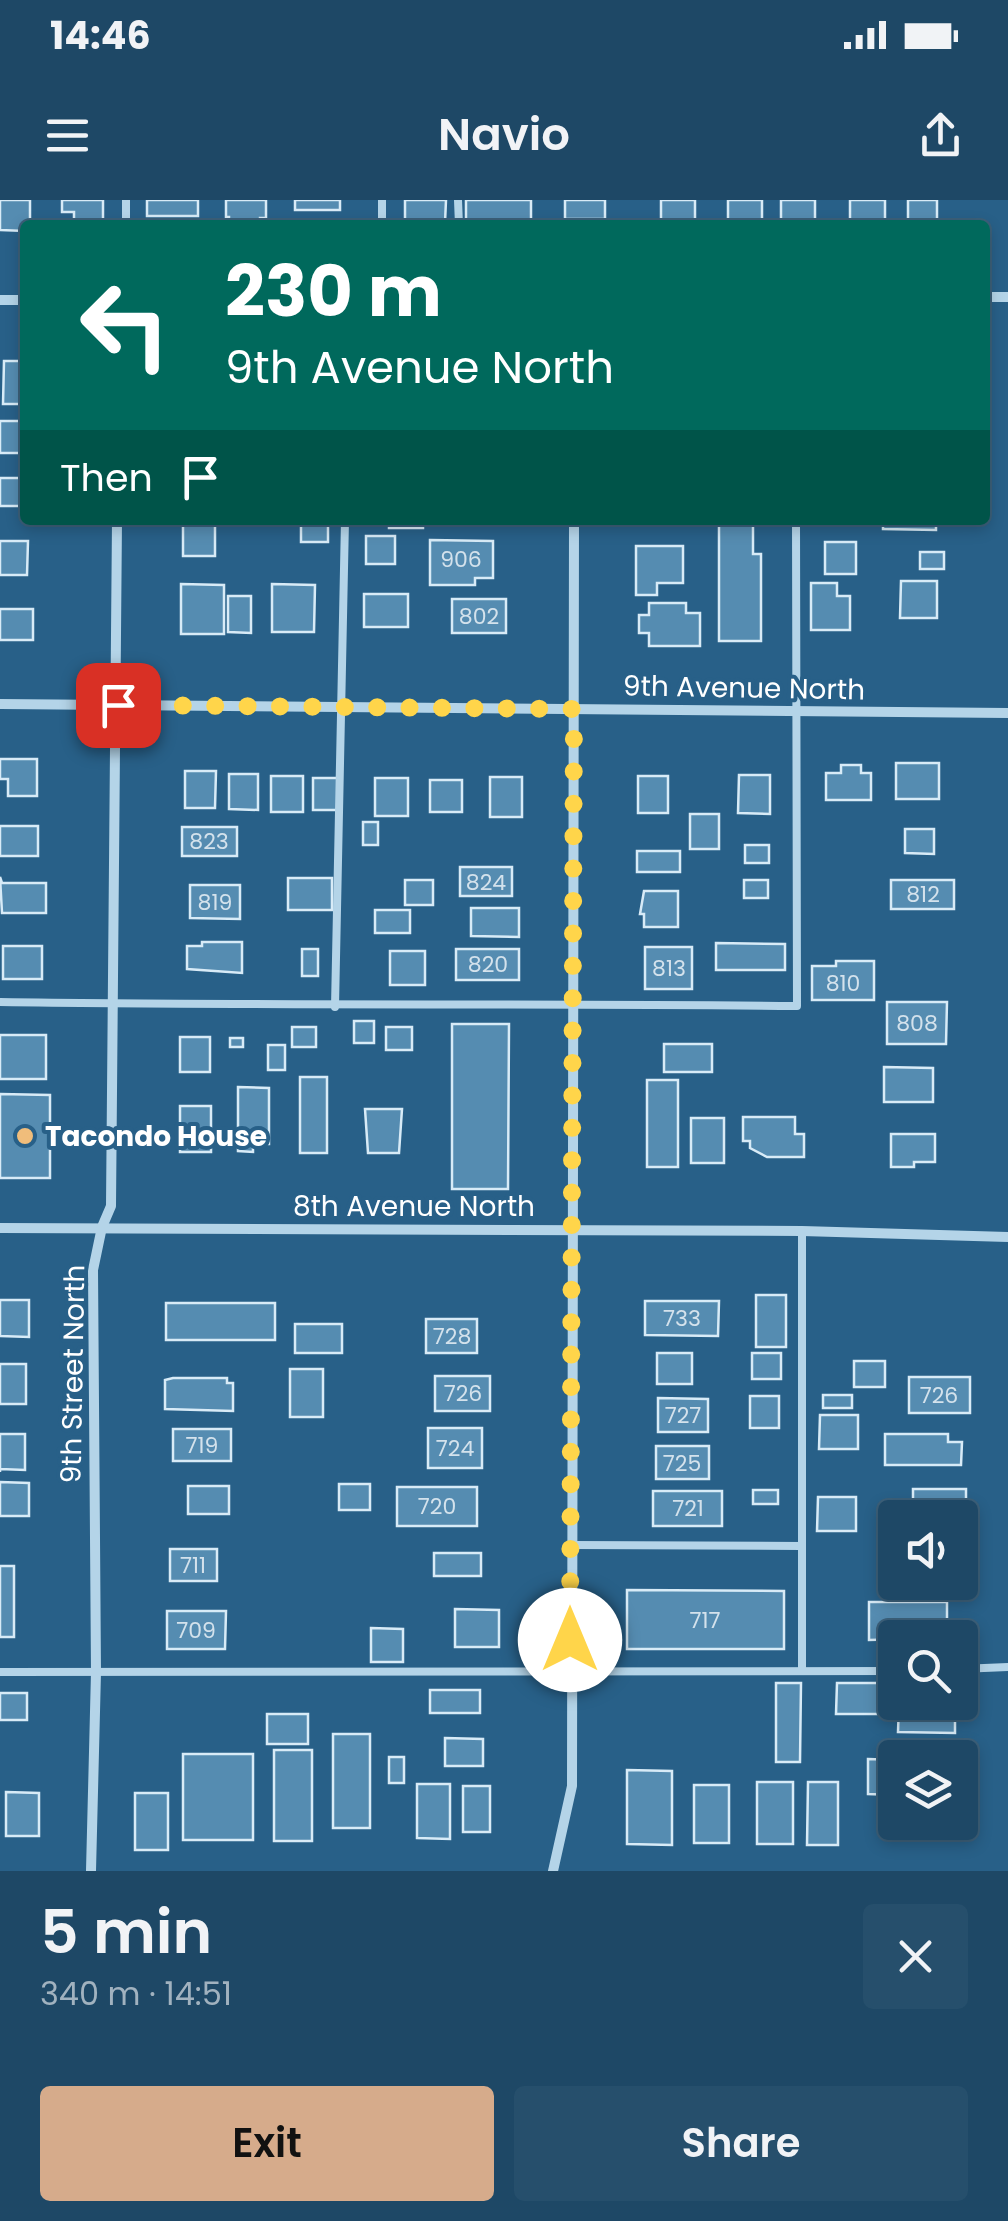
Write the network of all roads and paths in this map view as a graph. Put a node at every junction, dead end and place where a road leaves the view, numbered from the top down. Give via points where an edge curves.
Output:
1 (117, 525) edge
2 (345, 525) edge
3 (574, 525) edge
4 (796, 525) edge
5 (0, 704) edge
6 (118, 705) junction
7 (341, 706) junction
8 (574, 709) junction
9 (796, 711) junction
10 (1008, 713) edge
11 (0, 1002) edge
12 (111, 1004) junction
13 (573, 1004) junction
14 (335, 1007) junction
15 (102, 1227) junction
16 (0, 1228) edge
17 (571, 1230) junction
18 (802, 1231) junction
19 (1008, 1238) edge
20 (571, 1545) junction
21 (802, 1546) junction
22 (1008, 1667) edge
23 (978, 1668) edge
24 (802, 1671) junction
25 (878, 1671) edge
26 (0, 1672) edge
27 (96, 1672) junction
28 (570, 1672) junction
29 (91, 1871) edge
30 (553, 1871) edge

1 - 6 street, 9th Street North
2 - 7 lane
3 - 8 street
4 - 9 lane
5 - 6 street, 9th Avenue North
6 - 7 street, 9th Avenue North
6 - 12 street, 9th Street North
7 - 8 street, 9th Avenue North
7 - 14 lane
8 - 9 street, 9th Avenue North
8 - 13 street
9 - 10 street, 9th Avenue North
9 - 13 lane via 797,1006
11 - 12 lane
12 - 14 lane
12 - 15 street, 9th Street North via 111,1206
13 - 14 lane
13 - 17 street
15 - 16 street, 8th Avenue North
15 - 17 street, 8th Avenue North
15 - 27 street, 9th Street North via 93,1270
17 - 18 street, 8th Avenue North
17 - 20 street
18 - 19 street, 8th Avenue North
18 - 21 lane
20 - 21 lane
20 - 28 street
21 - 24 lane
22 - 23 lane
24 - 25 lane
24 - 28 lane
26 - 27 lane
27 - 28 lane
27 - 29 street, 9th Street North
28 - 30 street via 572,1786

